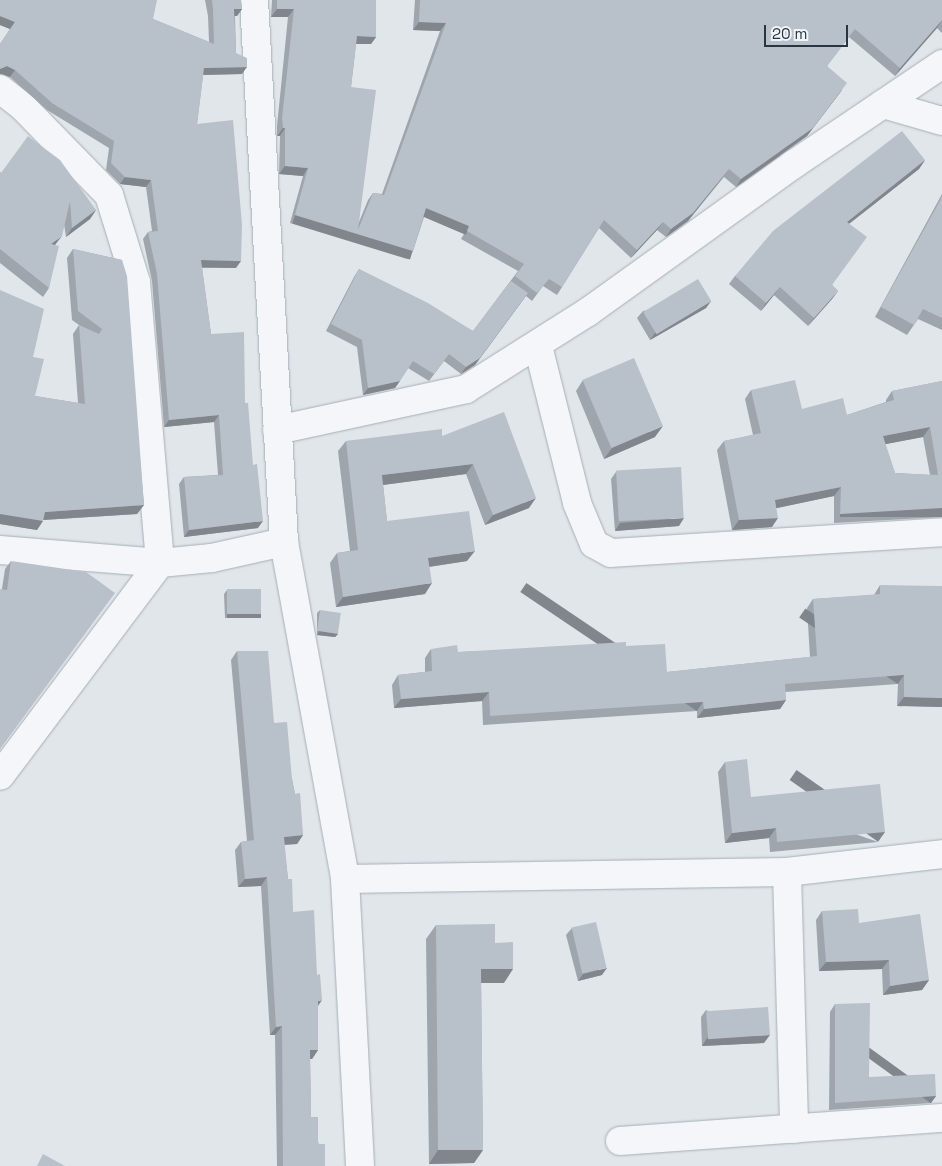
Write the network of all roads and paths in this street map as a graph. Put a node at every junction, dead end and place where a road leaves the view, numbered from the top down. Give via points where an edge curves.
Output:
1 (254, 0) edge
2 (942, 64) edge
3 (0, 89) edge
4 (883, 104) junction
5 (942, 121) edge
6 (538, 346) junction
7 (277, 430) junction
8 (942, 532) edge
9 (284, 542) junction
10 (0, 550) edge
11 (160, 563) junction
12 (0, 776) edge
13 (942, 854) edge
14 (787, 872) junction
15 (345, 879) junction
16 (942, 1118) edge
17 (794, 1129) junction
18 (620, 1141) dead end
19 (360, 1166) edge

1 - 7 street
2 - 4 street
3 - 11 street via 24,108 109,195 136,282
4 - 5 street
4 - 6 street
6 - 7 street via 466,389
6 - 8 street via 577,503 594,544 611,553
7 - 9 street
9 - 11 street via 212,558
9 - 15 street
10 - 11 street
11 - 12 street
13 - 14 street
14 - 15 street
14 - 17 street
15 - 19 street
16 - 17 street
17 - 18 street

